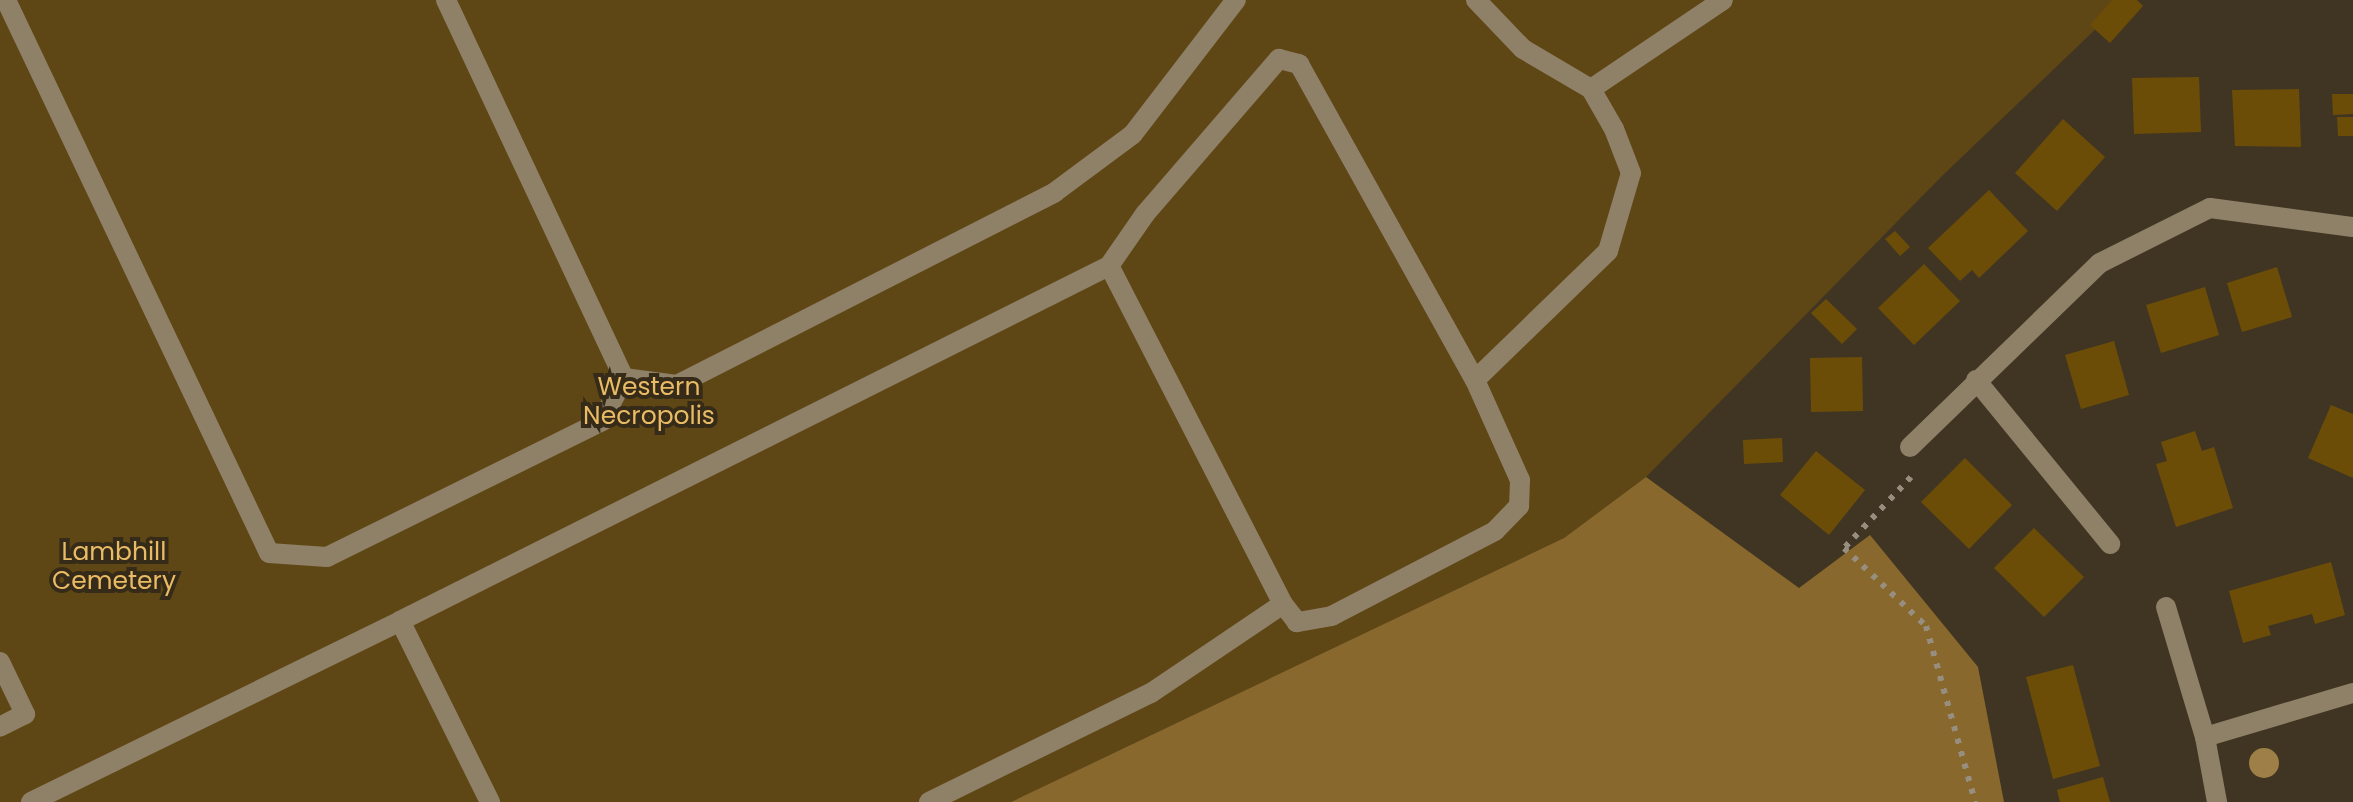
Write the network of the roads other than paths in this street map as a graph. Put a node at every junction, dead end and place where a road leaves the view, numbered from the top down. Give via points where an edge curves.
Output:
1 (6, 0) edge
2 (446, 0) edge
3 (1236, 0) edge
4 (1476, 0) edge
5 (1723, 0) edge
6 (1591, 89) junction
7 (2353, 227) edge
8 (1108, 266) junction
9 (624, 378) junction
10 (1475, 380) junction
11 (1976, 380) junction
12 (1910, 447) road end
13 (2110, 544) dead end
14 (1284, 604) junction
15 (2166, 608) dead end
16 (400, 621) junction
17 (0, 662) edge
18 (2353, 693) edge
19 (0, 727) edge
20 (2205, 737) junction
21 (30, 802) edge
22 (490, 802) edge
23 (930, 802) edge
24 (2218, 802) edge

1 - 9 street via 269,553 328,558 602,421
2 - 9 street
3 - 9 street via 1133,134 1056,192 677,384
4 - 6 street via 1523,49
5 - 6 street
6 - 10 street via 1630,173 1608,251
7 - 11 street via 2210,208 2100,263
8 - 10 street via 1260,76 1279,59 1299,64
8 - 14 street
8 - 16 street
10 - 14 street via 1520,480 1518,506 1494,531 1332,616 1297,622
11 - 12 street
11 - 13 street
14 - 23 street via 1151,693
15 - 20 street
16 - 21 street
16 - 22 street
17 - 19 street via 25,714
18 - 20 street
20 - 24 street

